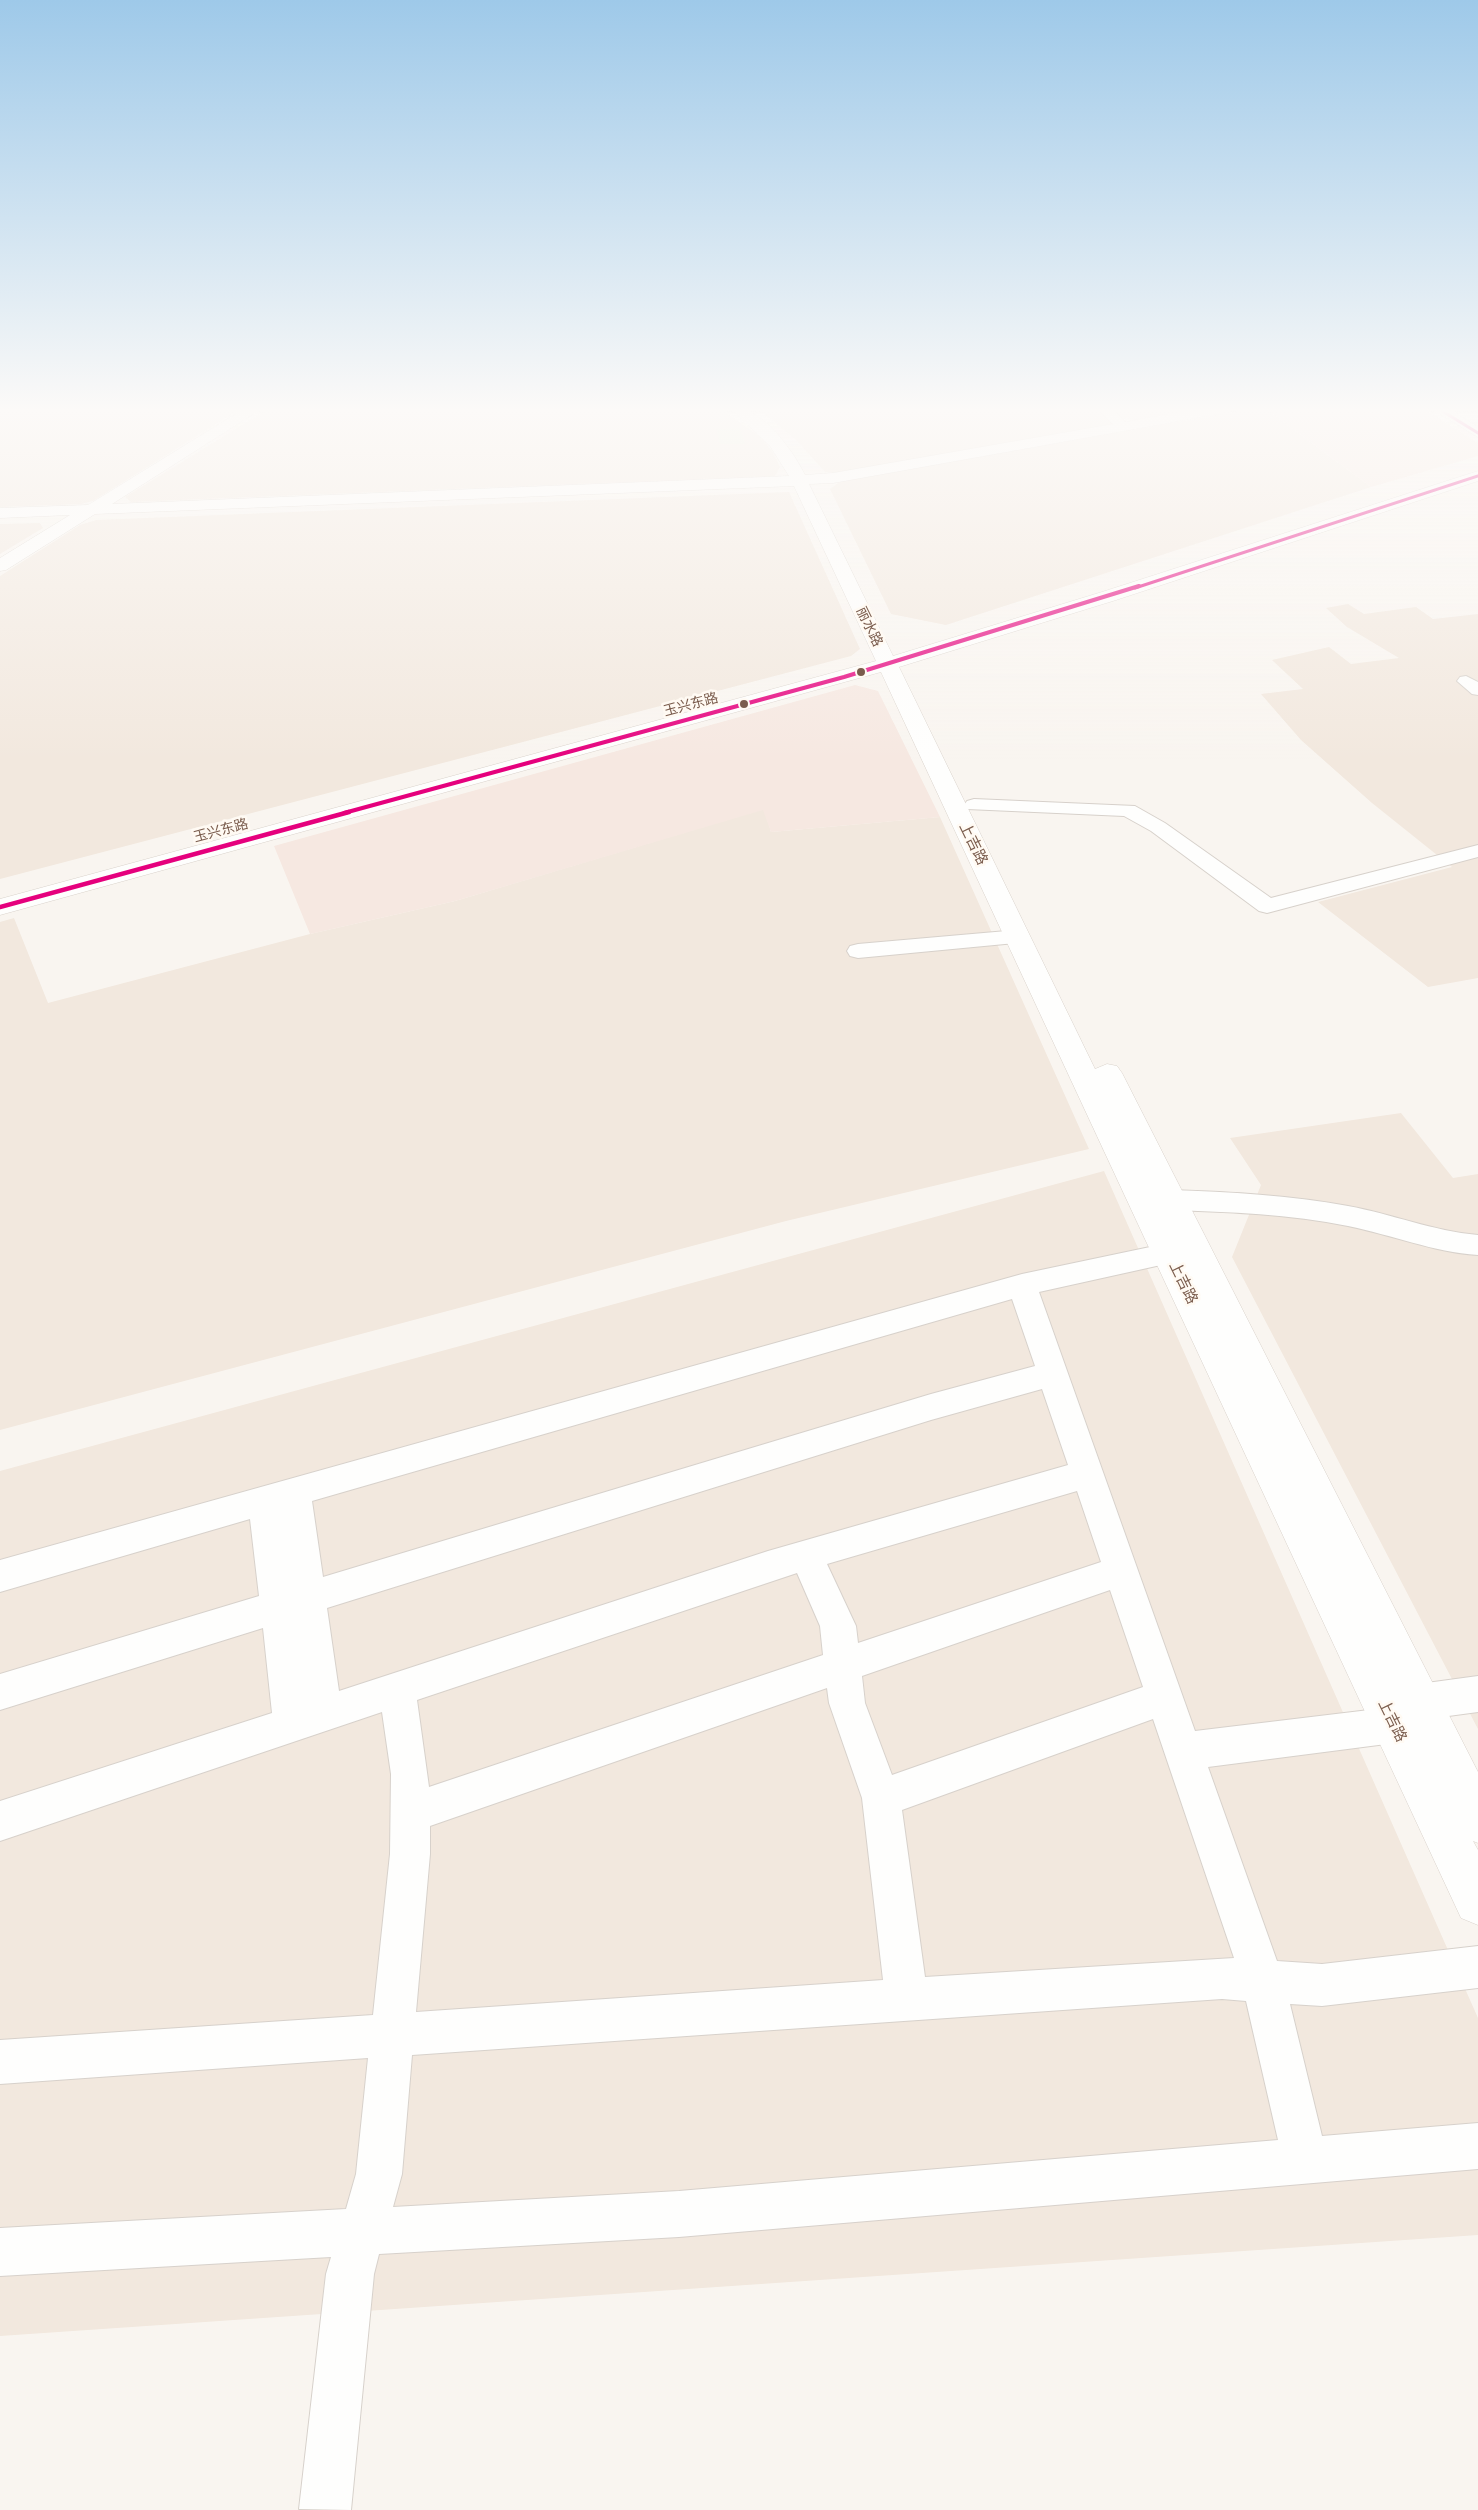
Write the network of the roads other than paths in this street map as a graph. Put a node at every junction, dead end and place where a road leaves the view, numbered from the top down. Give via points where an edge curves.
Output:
1 (65, 526) edge
2 (828, 526) edge
3 (1287, 526) edge
4 (1324, 526) edge
5 (0, 566) edge
6 (891, 656) junction
7 (1478, 678) edge
8 (1478, 690) edge
9 (974, 805) junction
10 (1478, 851) edge
11 (0, 891) edge
12 (0, 907) edge
13 (1018, 937) junction
14 (858, 951) dead end
15 (1170, 1200) junction
16 (1478, 1245) edge
17 (1169, 1254) junction
18 (1022, 1285) junction
19 (1052, 1374) junction
20 (1086, 1474) junction
21 (280, 1497) junction
22 (806, 1555) junction
23 (1120, 1571) junction
24 (0, 1576) edge
25 (293, 1603) junction
26 (843, 1666) junction
27 (397, 1689) junction
28 (0, 1692) edge
29 (1478, 1694) edge
30 (1164, 1697) junction
31 (1407, 1714) junction
32 (308, 1719) junction
33 (1183, 1751) junction
34 (881, 1798) junction
35 (411, 1813) junction
36 (1478, 1820) edge
37 (0, 1821) edge
38 (1478, 1901) edge
39 (1478, 1967) edge
40 (1263, 1981) junction
41 (907, 2000) junction
42 (392, 2035) junction
43 (0, 2062) edge
44 (1478, 2146) edge
45 (1305, 2161) junction
46 (362, 2232) junction
47 (0, 2252) edge
48 (325, 2510) edge

1 - 5 main road
2 - 6 main road, 丽水路
3 - 6 main road, 玉兴东路
4 - 6 main road, 玉兴东路 via 1109,596
6 - 9 main road, 上吉路
6 - 11 main road, 玉兴东路
6 - 12 main road, 玉兴东路
6 - 13 main road, 上吉路
7 - 8 street via 1466,681
9 - 10 street via 1128,810 1268,906
9 - 15 main road, 上吉路
13 - 14 street
13 - 17 main road, 上吉路
15 - 16 street via 1336,1214
15 - 31 main road, 上吉路
17 - 18 street
17 - 31 main road, 上吉路
18 - 19 street
18 - 21 street
19 - 20 street
19 - 25 street via 931,1407
20 - 22 street
20 - 23 street
21 - 24 street
21 - 25 street
22 - 26 street via 838,1626
22 - 27 street
23 - 26 street
23 - 30 street
25 - 28 street
25 - 32 street
26 - 34 street via 847,1703
26 - 35 street
27 - 32 street
27 - 35 street
29 - 31 street
30 - 33 street
30 - 34 street
31 - 33 street
31 - 36 main road, 上吉路
31 - 38 main road, 上吉路
32 - 37 street
33 - 40 street
34 - 41 street
35 - 42 street
39 - 40 street via 1322,1986
40 - 41 street via 1222,1978
40 - 45 street
41 - 42 street
42 - 43 street
42 - 46 street via 379,2174
44 - 45 street
45 - 46 street via 679,2214
46 - 47 street
46 - 48 street via 350,2274

